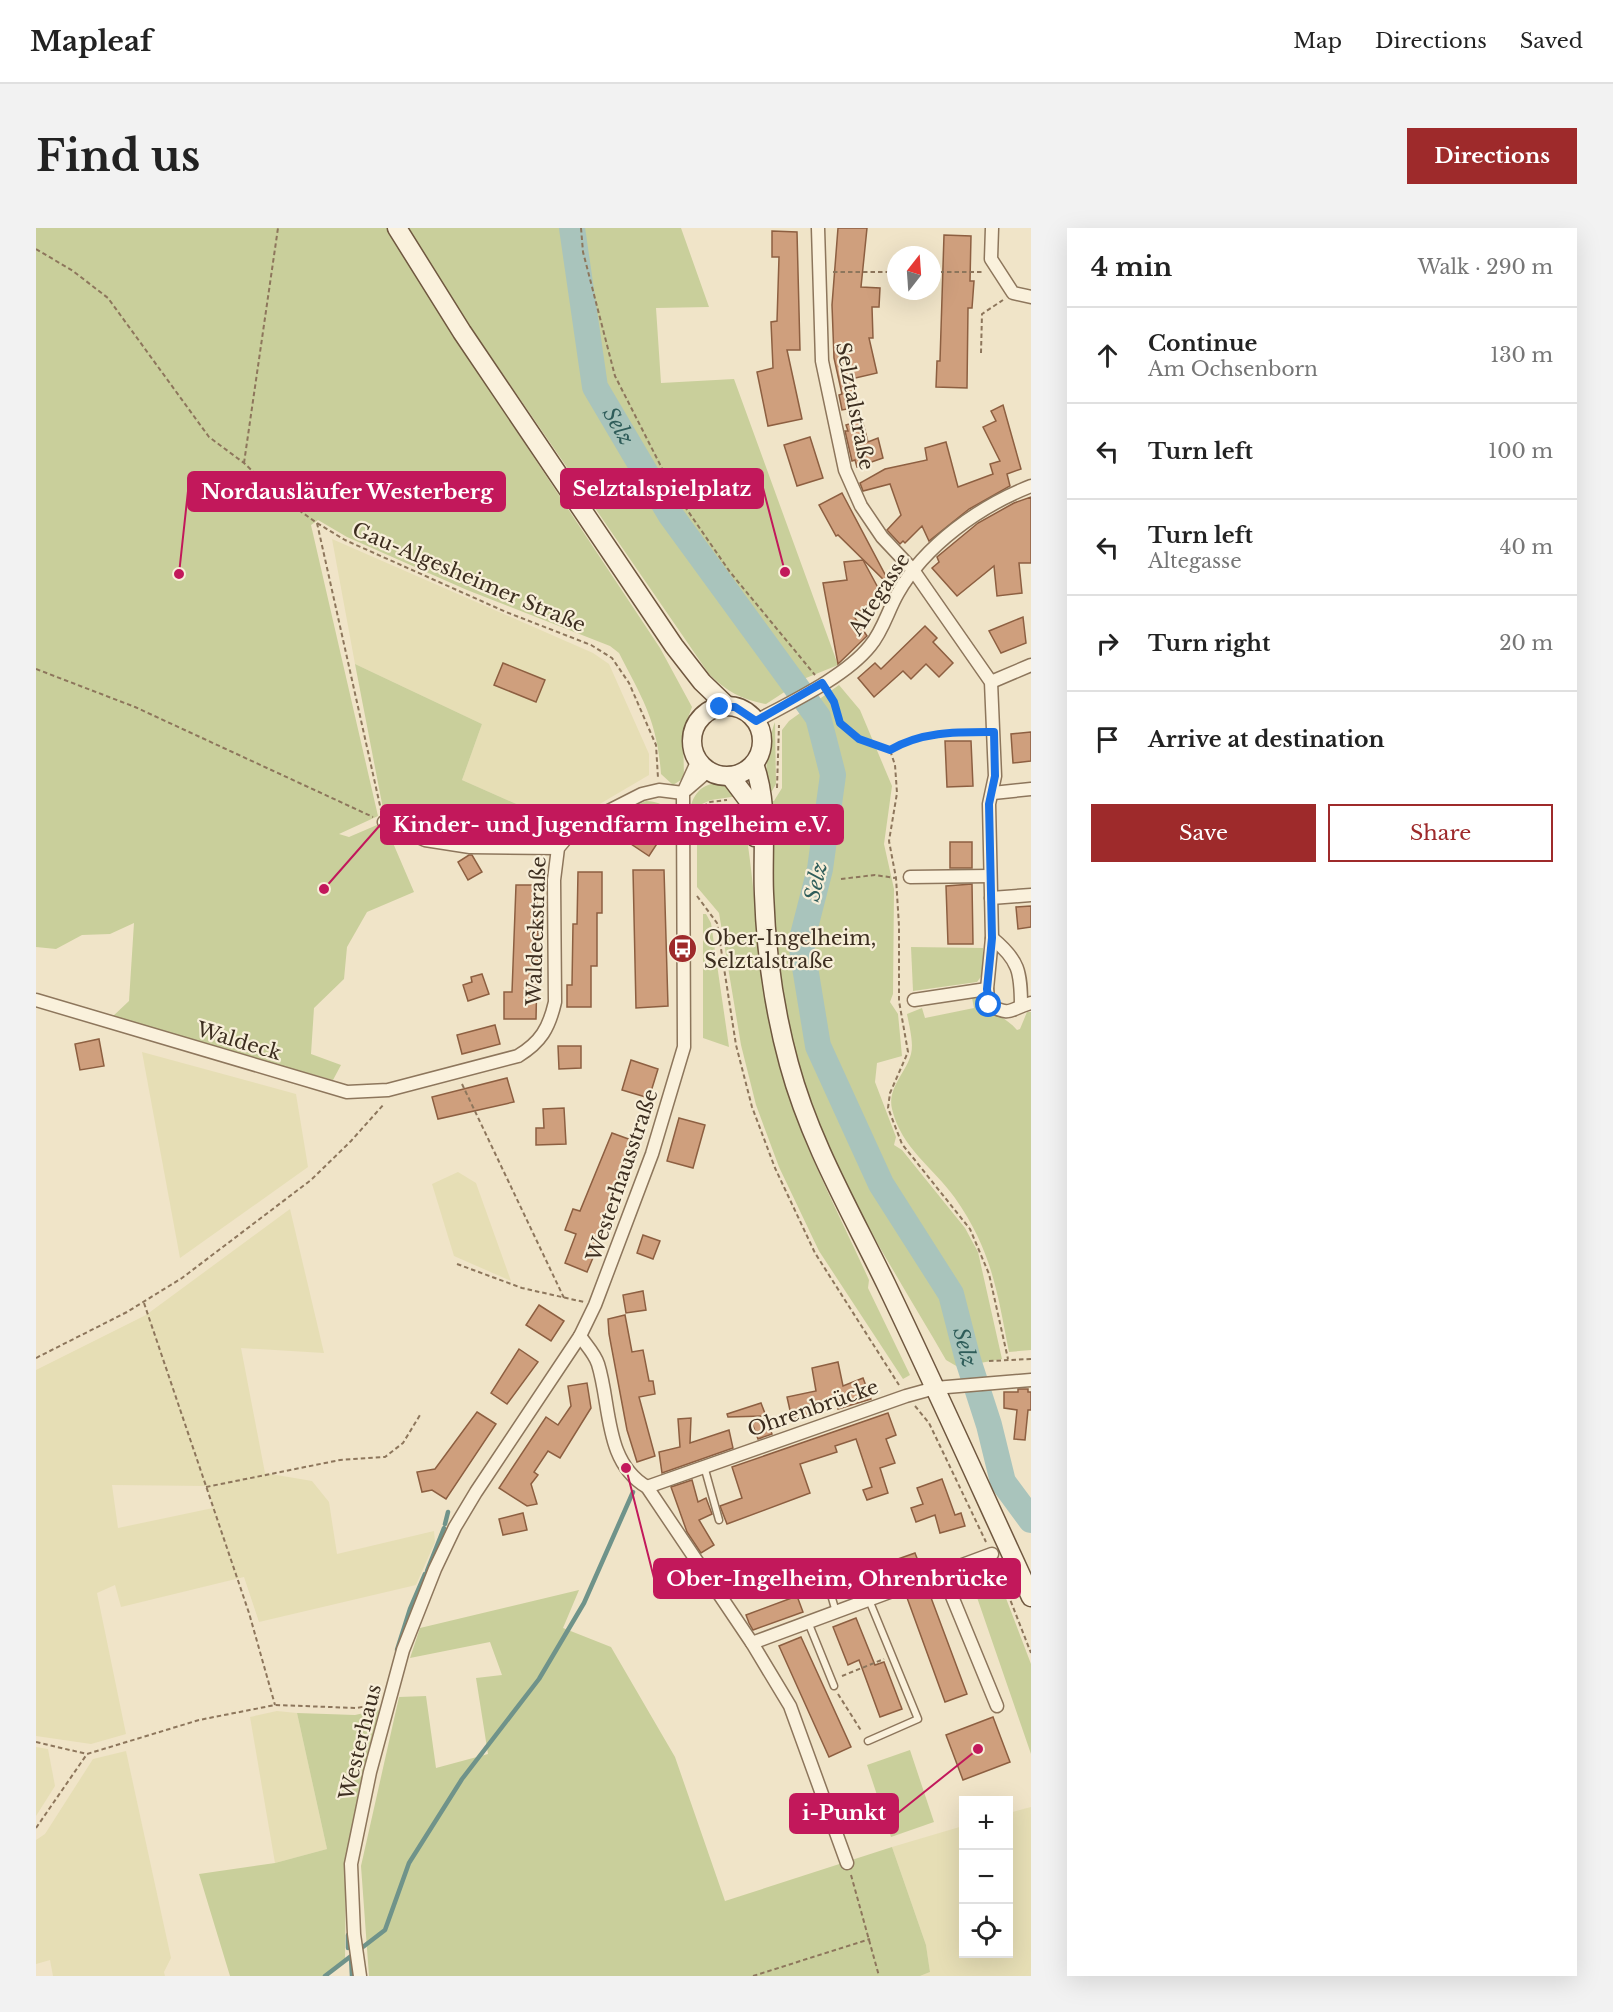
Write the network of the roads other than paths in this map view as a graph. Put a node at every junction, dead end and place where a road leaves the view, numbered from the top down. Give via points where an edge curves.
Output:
1 (397, 228) edge
2 (818, 228) edge
3 (992, 228) edge
4 (1031, 297) edge
5 (1031, 486) edge
6 (913, 570) junction
7 (674, 646) junction
8 (1031, 665) edge
9 (991, 682) junction
10 (727, 706) junction
11 (704, 715) junction
12 (756, 721) junction
13 (754, 764) junction
14 (703, 766) junction
15 (730, 776) junction
16 (1031, 789) edge
17 (683, 793) junction
18 (993, 793) junction
19 (384, 822) road end
20 (558, 848) junction
21 (990, 876) junction
22 (910, 878) dead end
23 (764, 895) junction
24 (1031, 895) edge
25 (991, 898) junction
26 (992, 938) junction
27 (987, 989) junction
28 (36, 1000) edge
29 (914, 1000) dead end
30 (1026, 1005) edge
31 (434, 1079) joint
32 (580, 1336) junction
33 (1031, 1380) edge
34 (935, 1388) junction
35 (704, 1465) junction
36 (647, 1487) junction
37 (719, 1520) dead end
38 (455, 1527) joint
39 (992, 1554) road end
40 (942, 1572) junction
41 (827, 1581) dead end
42 (1031, 1597) edge
43 (869, 1599) junction
44 (836, 1612) junction
45 (808, 1622) junction
46 (752, 1642) junction
47 (832, 1683) road end
48 (997, 1706) dead end
49 (868, 1741) road end
50 (848, 1863) road end
51 (360, 1976) edge

1 - 7 main road via 468,341
2 - 6 street, Selztalstraße via 822,361 845,470 861,506 882,537
3 - 4 street via 991,259 1013,293
5 - 6 street, Altegasse via 962,525
6 - 9 street, Selztalstraße
6 - 12 street, Altegasse via 870,646 817,686
7 - 10 main road
7 - 11 main road
8 - 9 street
9 - 18 street
10 - 11 main road
10 - 12 main road via 743,710
11 - 14 main road via 693,733 692,747
12 - 13 main road via 762,743
13 - 15 main road
13 - 23 main road via 763,797
14 - 15 main road
14 - 17 street
15 - 23 main road via 748,800
16 - 18 street
17 - 20 street, Waldeckstraße via 659,790 625,802 575,828
17 - 32 street, Westerhausstraße via 684,1047 652,1154
18 - 21 street via 989,804
19 - 20 street via 425,840 470,847
20 - 31 street, Waldeckstraße via 554,880 555,1002 551,1020 536,1045 518,1056
21 - 22 street
21 - 25 street
23 - 34 main road via 775,1005 799,1096 822,1156
24 - 25 street
25 - 26 street
26 - 27 street
26 - 30 street via 1015,961
27 - 29 street
27 - 30 street via 989,1005 1003,1013
28 - 31 street, Waldeck via 347,1092 388,1090
32 - 36 street via 597,1362 615,1447 631,1474
32 - 38 street, Westerhausstraße
33 - 34 street, Ohrenbrücke
34 - 35 street, Ohrenbrücke
34 - 42 main road
35 - 36 street, Ohrenbrücke
35 - 37 lane
36 - 46 street
38 - 51 street, Westerhaus via 404,1650 370,1772 351,1864
39 - 40 street
40 - 43 street
40 - 48 street
41 - 44 lane
43 - 44 street
43 - 49 lane via 918,1719
44 - 45 street
45 - 46 street
45 - 47 lane
46 - 50 street via 790,1706

